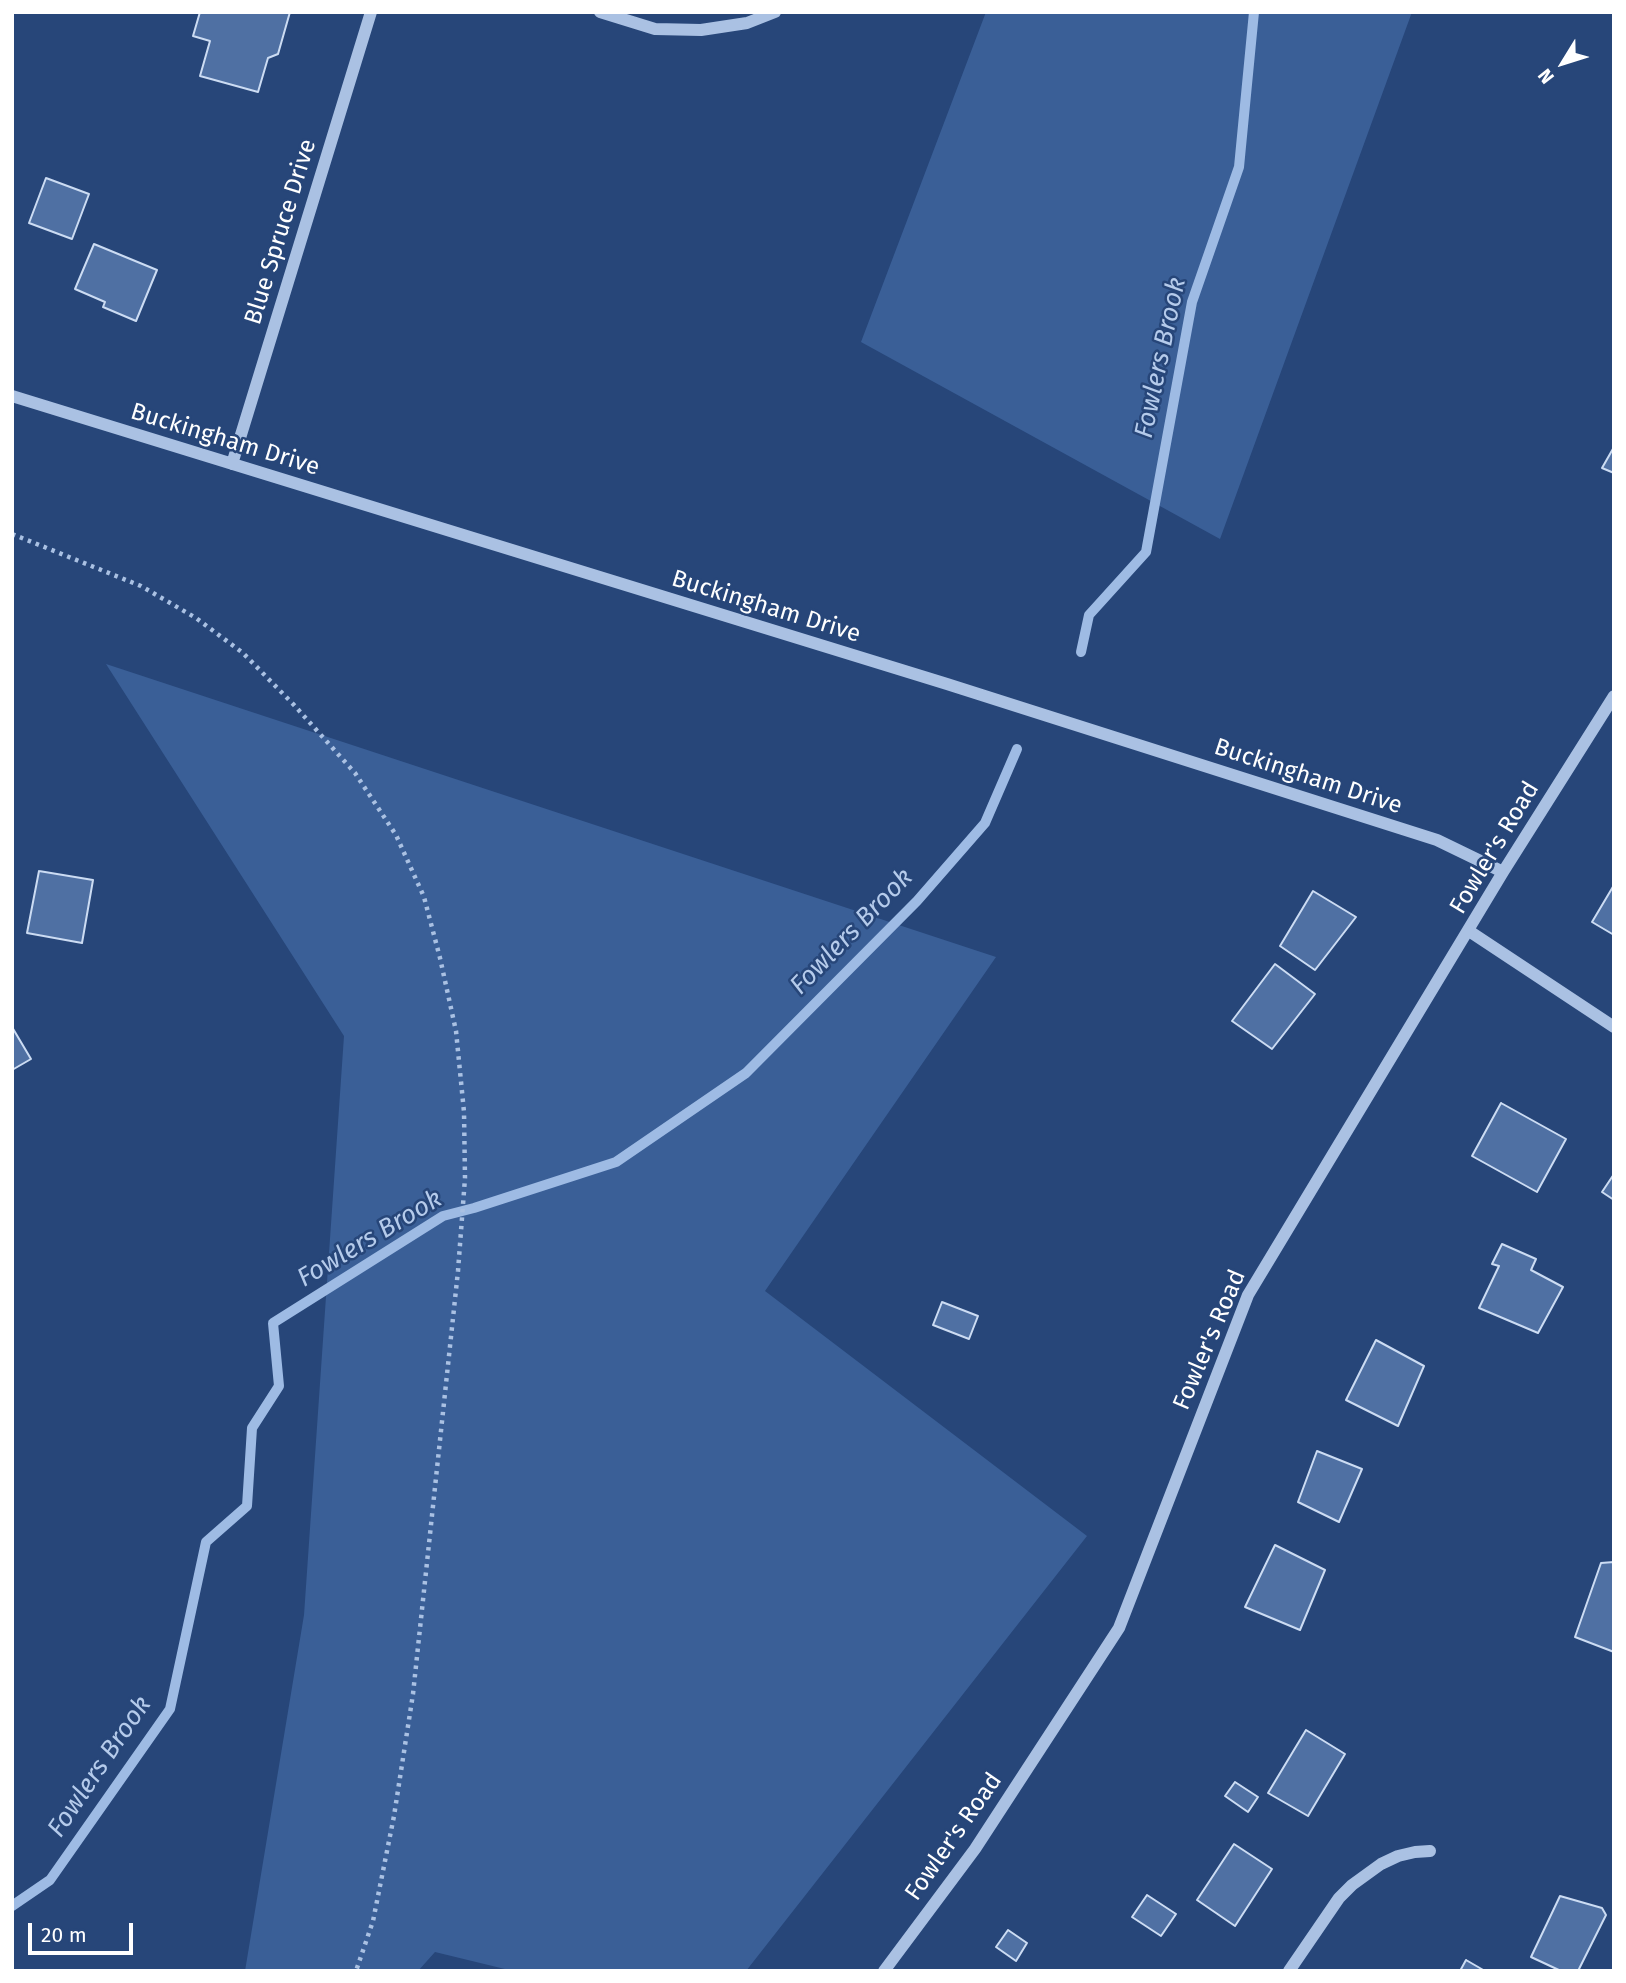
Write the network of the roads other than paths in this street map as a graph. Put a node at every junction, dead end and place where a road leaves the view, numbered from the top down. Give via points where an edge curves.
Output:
1 (370, 12) edge
2 (600, 12) edge
3 (775, 12) edge
4 (12, 396) edge
5 (232, 464) junction
6 (1614, 696) edge
7 (1503, 872) junction
8 (1469, 930) junction
9 (1614, 1027) edge
10 (1430, 1851) dead end
11 (884, 1971) edge
12 (1289, 1971) edge

1 - 5 street, Blue Spruce Drive
2 - 3 street via 655,29 701,30 747,23
4 - 5 street, Buckingham Drive
5 - 7 street, Buckingham Drive via 1437,840
6 - 7 street, Fowler's Road
7 - 8 street, Fowler's Road
8 - 9 street
8 - 11 street, Fowler's Road via 1248,1294 1119,1628 975,1849
10 - 12 street via 1398,1856 1352,1885

